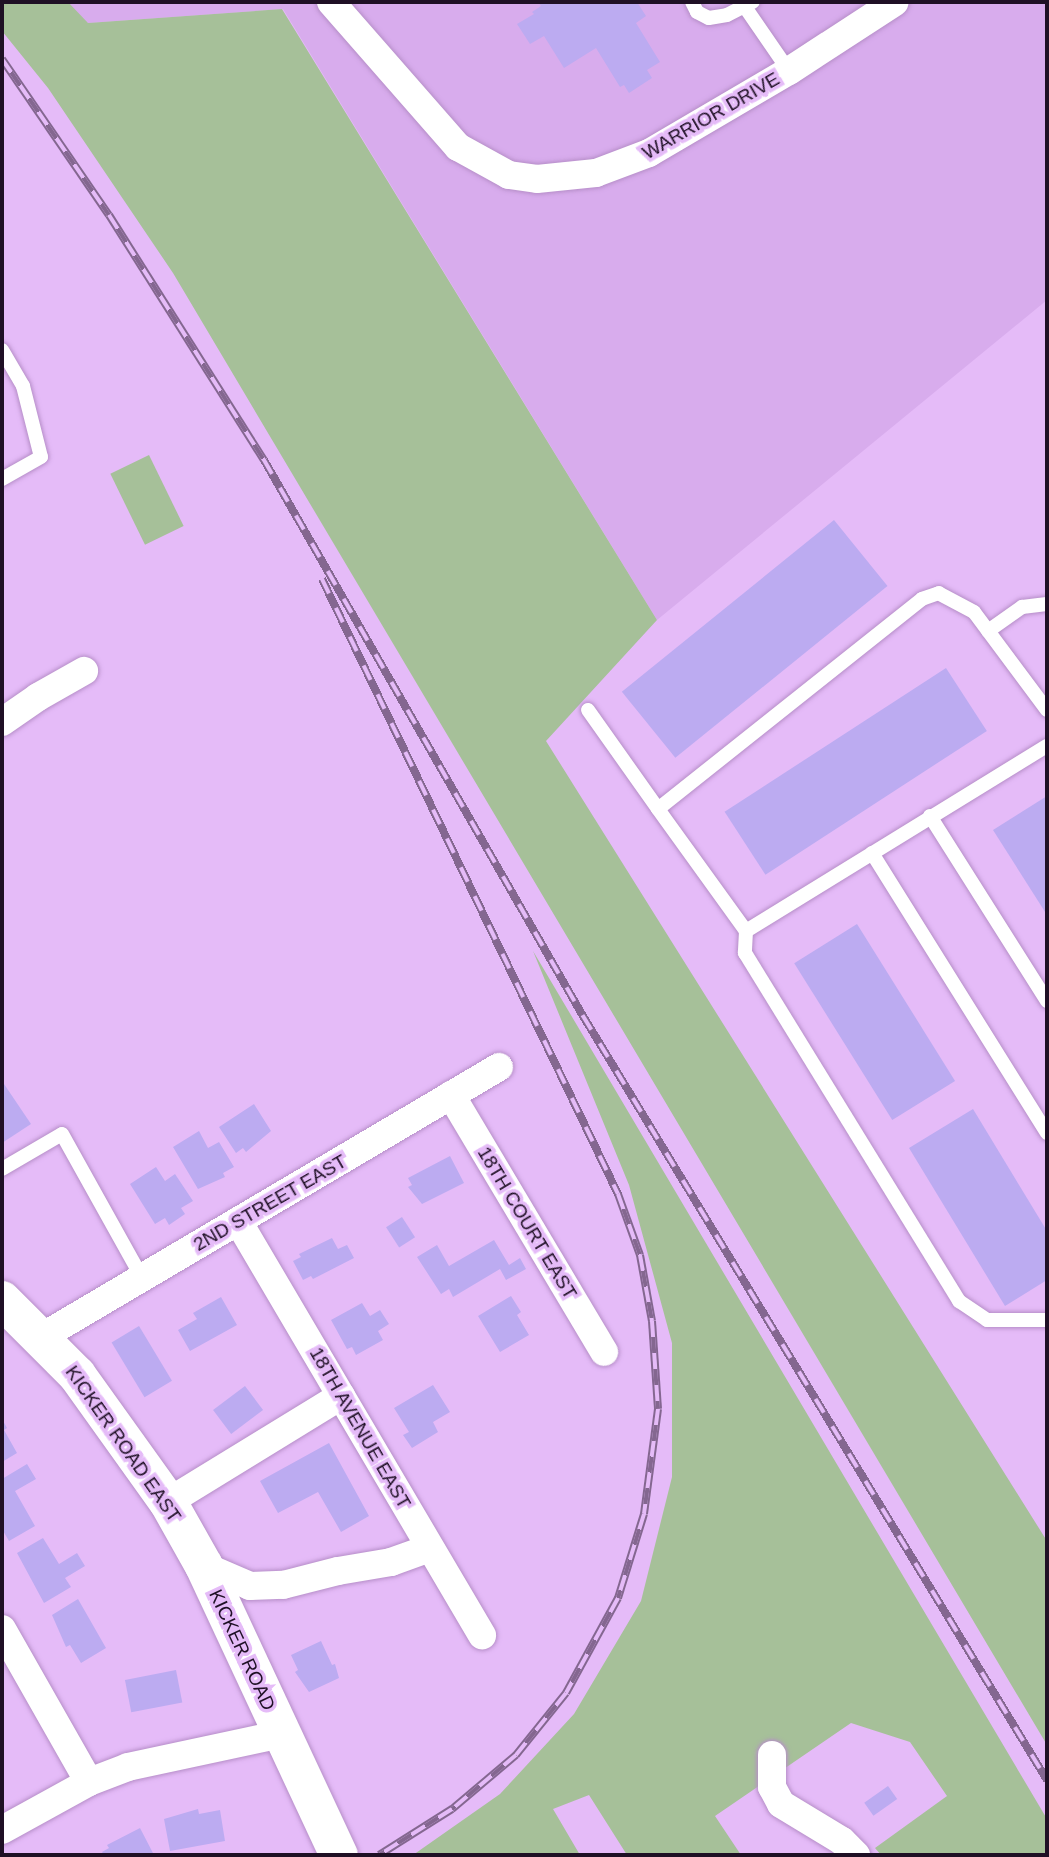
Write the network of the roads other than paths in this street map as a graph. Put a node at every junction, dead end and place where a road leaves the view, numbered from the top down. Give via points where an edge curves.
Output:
1 (331, 2) edge
2 (692, 2) edge
3 (895, 2) edge
4 (749, 5) edge
5 (789, 71) junction
6 (2, 350) edge
7 (2, 479) edge
8 (1047, 604) edge
9 (988, 631) junction
10 (84, 671) dead end
11 (588, 710) dead end
12 (1047, 710) edge
13 (2, 722) edge
14 (1047, 746) edge
15 (658, 809) junction
16 (930, 816) junction
17 (872, 853) junction
18 (746, 931) junction
19 (1047, 1001) edge
20 (499, 1066) dead end
21 (451, 1095) junction
22 (1047, 1133) edge
23 (2, 1169) edge
24 (238, 1221) junction
25 (142, 1278) junction
26 (2, 1300) edge
27 (1047, 1320) edge
28 (40, 1338) junction
29 (604, 1352) dead end
30 (341, 1396) junction
31 (168, 1502) junction
32 (430, 1548) junction
33 (204, 1566) junction
34 (2, 1629) edge
35 (482, 1635) dead end
36 (282, 1734) junction
37 (772, 1755) dead end
38 (89, 1782) junction
39 (2, 1830) edge
40 (339, 1855) edge
41 (856, 1855) edge

1 - 5 street, WARRIOR DRIVE via 458,148 509,175 537,179 596,173 649,153
2 - 4 lane via 697,12 709,18
3 - 5 street, WARRIOR DRIVE
4 - 5 lane
6 - 7 lane via 23,386 41,457
8 - 9 lane via 1023,607
9 - 12 lane
9 - 15 lane via 974,612 939,593 922,598
10 - 13 street
11 - 15 lane
14 - 16 lane
15 - 18 lane
16 - 17 lane
16 - 19 lane
17 - 18 lane
17 - 22 lane
18 - 27 lane via 745,953 959,1301 987,1320
20 - 21 street, 2ND STREET EAST
21 - 24 street, 2ND STREET EAST
21 - 29 street, 18TH COURT EAST
23 - 25 lane via 62,1134
24 - 25 street, 2ND STREET EAST
24 - 30 street, 18TH AVENUE EAST
25 - 28 street, 2ND STREET EAST
26 - 28 main road, KICKER ROAD EAST
28 - 31 main road, KICKER ROAD EAST via 76,1375
30 - 31 street
30 - 32 street, 18TH AVENUE EAST
31 - 33 main road, KICKER ROAD EAST
32 - 33 street via 391,1562 283,1585 250,1586
32 - 35 street, 18TH AVENUE EAST
33 - 36 main road, KICKER ROAD
34 - 38 street
36 - 38 street via 156,1759
36 - 40 main road, KICKER ROAD
37 - 41 street via 772,1787 780,1804 842,1841
38 - 39 street

